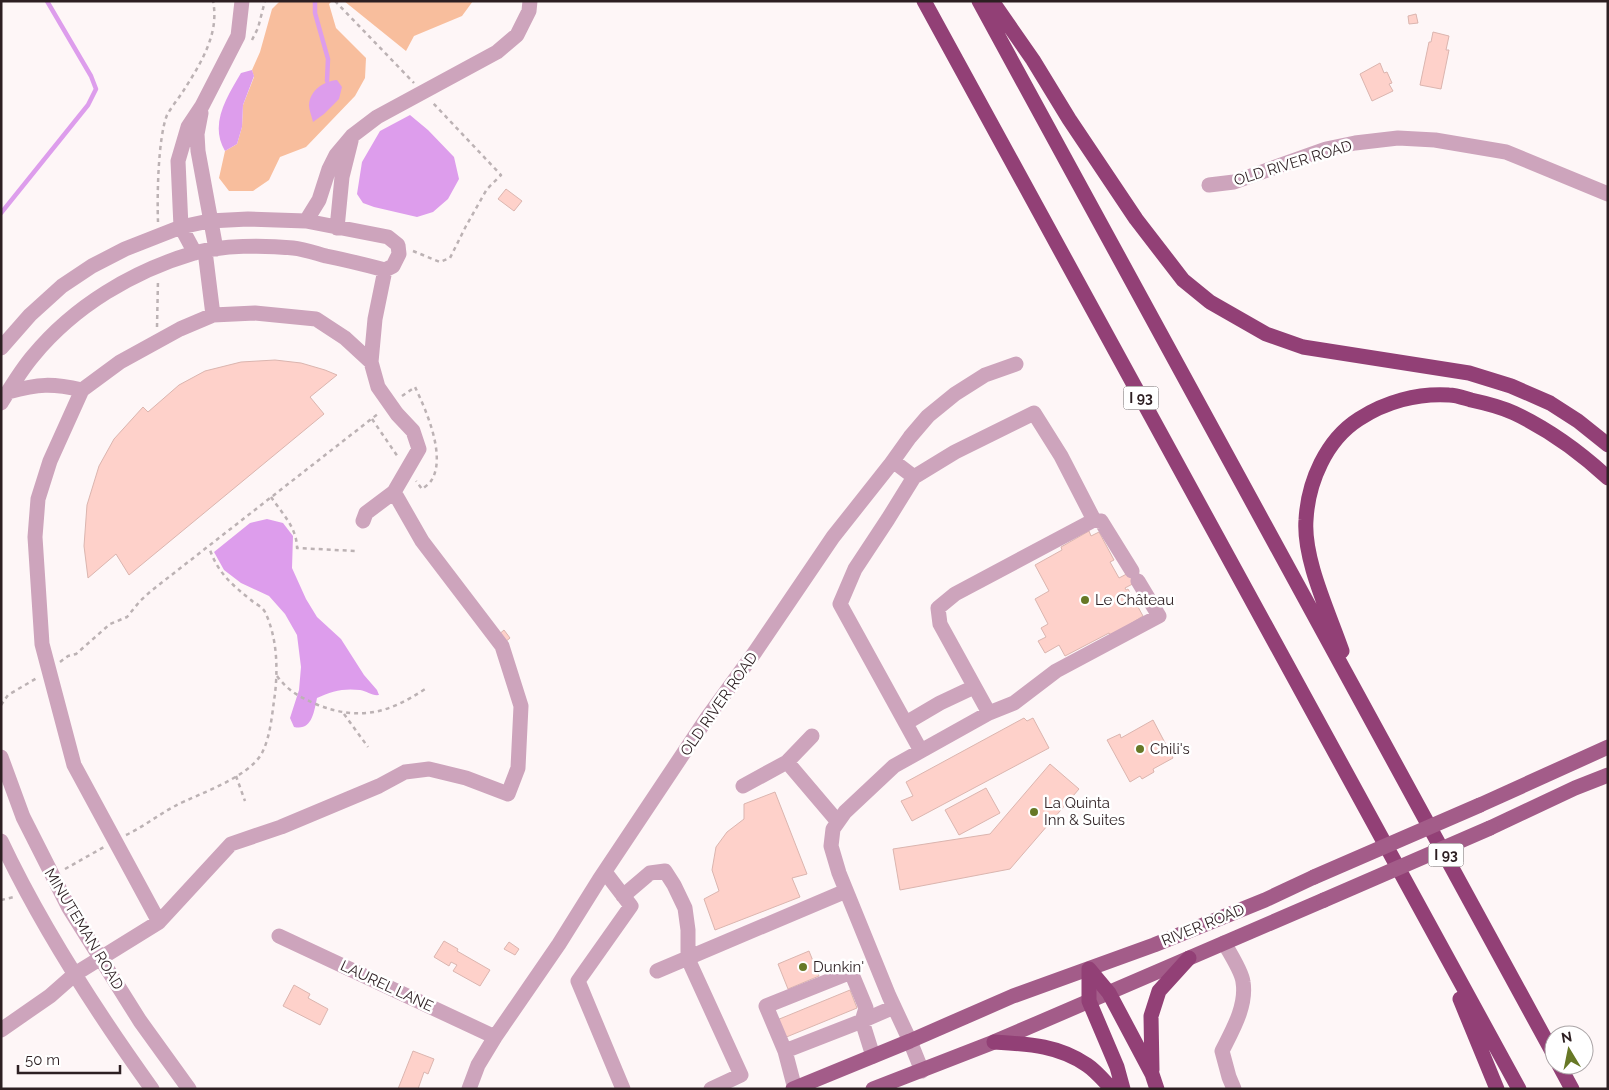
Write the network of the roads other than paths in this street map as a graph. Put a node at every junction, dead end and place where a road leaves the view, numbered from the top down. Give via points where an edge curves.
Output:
1 (242, 1) edge
2 (530, 1) edge
3 (924, 1) edge
4 (979, 1) edge
5 (992, 1) edge
6 (202, 106) junction
7 (352, 136) junction
8 (1209, 185) dead end
9 (1608, 194) edge
10 (210, 221) junction
11 (306, 221) junction
12 (181, 227) junction
13 (337, 228) junction
14 (205, 251) junction
15 (385, 270) junction
16 (212, 315) junction
17 (1, 348) edge
18 (371, 362) junction
19 (1016, 364) dead end
20 (82, 390) junction
21 (5, 397) edge
22 (1608, 445) edge
23 (893, 461) junction
24 (914, 477) junction
25 (1608, 478) edge
26 (394, 492) junction
27 (1094, 520) junction
28 (364, 521) dead end
29 (974, 687) junction
30 (1357, 692) junction
31 (989, 713) junction
32 (906, 723) junction
33 (812, 736) dead end
34 (1608, 747) edge
35 (921, 751) junction
36 (1, 757) edge
37 (788, 762) junction
38 (1608, 775) edge
39 (743, 786) dead end
40 (838, 822) junction
41 (1, 840) edge
42 (605, 872) junction
43 (846, 891) junction
44 (623, 896) junction
45 (159, 922) junction
46 (1430, 926) junction
47 (280, 936) dead end
48 (1224, 944) junction
49 (100, 958) junction
50 (1189, 958) junction
51 (688, 959) junction
52 (1089, 969) junction
53 (657, 971) dead end
54 (75, 974) junction
55 (1109, 993) junction
56 (1089, 1001) junction
57 (894, 1007) junction
58 (862, 1021) junction
59 (3, 1025) edge
60 (494, 1037) junction
61 (1544, 1037) edge
62 (910, 1041) junction
63 (994, 1042) junction
64 (785, 1051) junction
65 (873, 1056) junction
66 (922, 1071) junction
67 (1152, 1074) junction
68 (1565, 1075) edge
69 (794, 1088) edge
70 (152, 1089) edge
71 (189, 1089) edge
72 (469, 1089) edge
73 (623, 1089) edge
74 (711, 1089) edge
75 (873, 1089) edge
76 (1112, 1089) edge
77 (1123, 1089) edge
78 (1157, 1089) edge
79 (1234, 1089) edge
80 (1497, 1089) edge
81 (1518, 1089) edge
82 (1572, 1089) edge

1 - 6 street via 238,36
2 - 7 street via 529,11 517,35 497,52 377,117
3 - 46 highway, I 93
4 - 30 highway, I 93
5 - 22 highway via 1136,219 1183,280 1210,302 1266,334 1303,347 1469,373 1511,386 1550,403
6 - 10 street via 197,134 198,151
6 - 12 street via 188,127 178,161
7 - 11 street via 336,155 319,200
7 - 13 street via 342,177
8 - 9 street, OLD RIVER ROAD via 1234,182 1326,149 1398,138 1435,140 1506,152
10 - 11 street
10 - 12 street
10 - 14 street
11 - 13 street
12 - 14 street
12 - 17 street via 125,249 62,286
13 - 15 street via 388,237 398,245 399,254 394,266
14 - 15 street via 262,246 295,248
14 - 16 street
14 - 21 street via 128,279 89,304 57,330 33,356
15 - 18 street via 375,319
16 - 18 street via 255,313 316,319 345,338
16 - 20 street via 120,362
18 - 26 street via 378,387 414,431 419,449
19 - 23 street, OLD RIVER ROAD via 985,375 955,394 928,416
20 - 21 street via 60,385 34,385
20 - 45 street via 50,461 38,499 35,537 42,644 74,765
23 - 24 street
23 - 42 street, OLD RIVER ROAD via 833,537
24 - 27 street via 955,452 1034,413 1062,456
24 - 32 street via 855,569 840,604
25 - 30 highway via 1579,454 1514,413 1450,395 1423,395 1399,400 1369,412 1347,427 1330,447 1318,469 1306,521 1315,576
26 - 28 street via 366,514
26 - 45 street via 422,541 502,646 521,706 518,768 508,794 466,778 429,769 405,772 281,827 231,844
27 - 29 street via 955,594 938,608 940,624
27 - 31 street via 1101,521 1159,616 1056,671 1014,702
29 - 31 street
29 - 32 street
30 - 61 highway, I 93
31 - 35 street
32 - 35 street
33 - 37 street
34 - 52 main road, RIVER ROAD, bridge via 1265,900
35 - 40 street via 894,766
36 - 49 street, MINUTEMAN ROAD via 23,818 69,908
37 - 39 street
37 - 40 street
38 - 48 main road, RIVER ROAD, bridge
40 - 43 street via 831,846
41 - 54 street, MINUTEMAN ROAD
42 - 44 street
42 - 60 street, OLD RIVER ROAD
43 - 51 street
43 - 57 street
44 - 51 street via 650,873 665,872 685,908
44 - 73 street via 631,906 578,981
45 - 49 street
46 - 80 highway
46 - 81 highway, I 93
47 - 60 street, LAUREL LANE
48 - 50 main road, RIVER ROAD
48 - 79 street via 1243,981 1235,1025 1222,1051
49 - 54 street
49 - 71 street, MINUTEMAN ROAD
50 - 55 main road, RIVER ROAD
50 - 67 highway via 1160,991 1151,1016
51 - 53 street
51 - 74 street via 741,1075
52 - 55 highway
52 - 56 highway
52 - 62 main road, RIVER ROAD via 1012,996
54 - 59 street via 50,996
54 - 70 street, MINUTEMAN ROAD
55 - 56 main road, RIVER ROAD
55 - 67 highway
56 - 63 main road, RIVER ROAD
56 - 77 highway
57 - 58 street
57 - 62 street
58 - 64 street
58 - 64 street via 866,1008 851,972 766,1006
58 - 65 street
60 - 72 street, OLD RIVER ROAD
62 - 65 main road, RIVER ROAD
62 - 66 street
63 - 66 main road, RIVER ROAD
63 - 76 highway via 1033,1044 1063,1051 1088,1066
64 - 69 street
65 - 69 main road, RIVER ROAD
66 - 75 main road, RIVER ROAD
67 - 78 highway
68 - 82 highway

